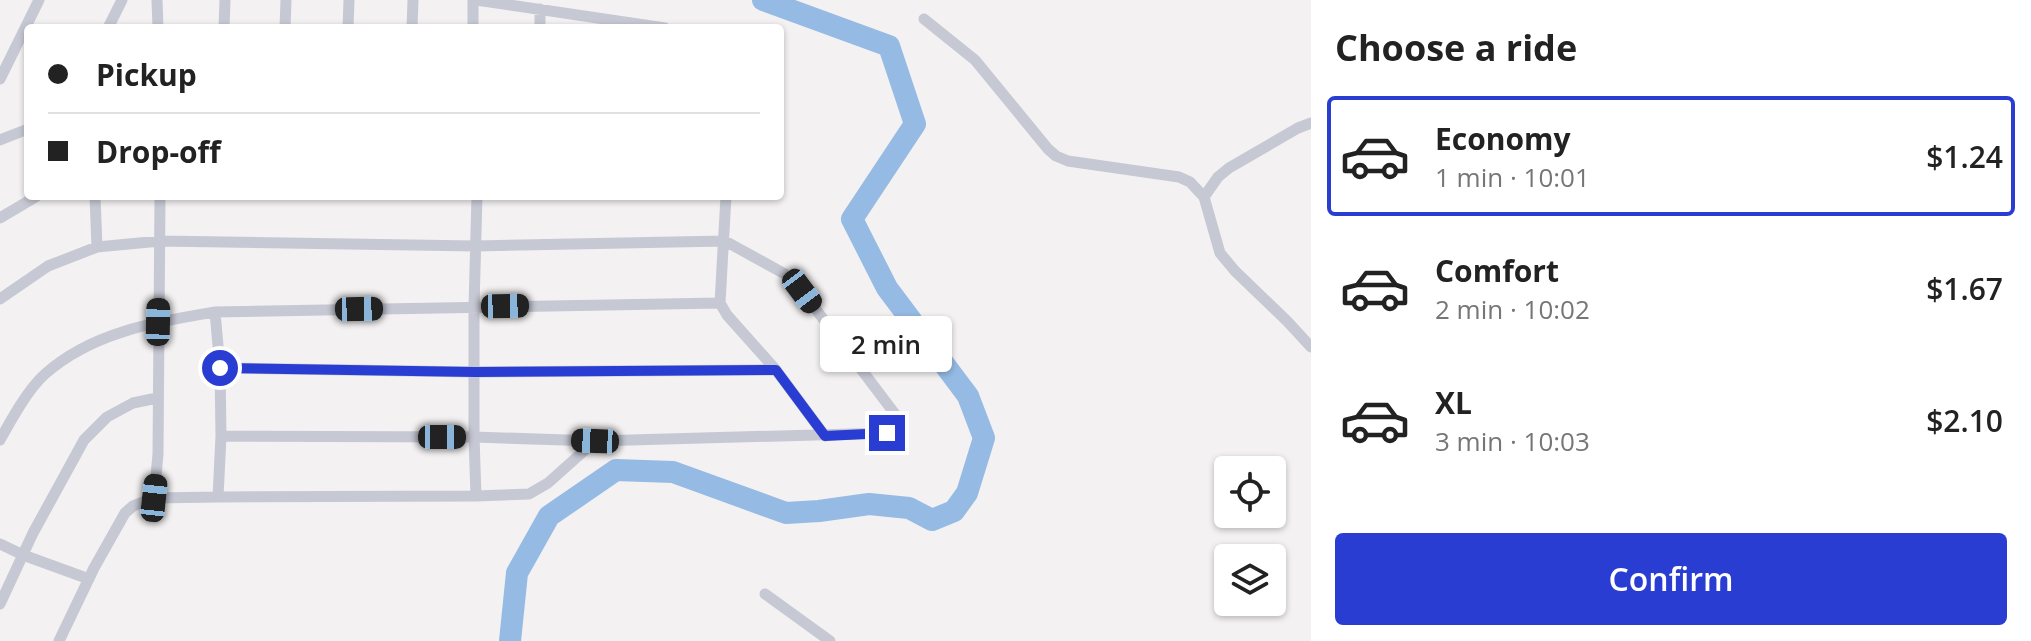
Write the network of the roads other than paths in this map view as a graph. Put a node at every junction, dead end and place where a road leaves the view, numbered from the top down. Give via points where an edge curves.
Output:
1 (39, 0) edge
2 (122, 0) edge
3 (157, 0) edge
4 (225, 0) edge
5 (286, 0) edge
6 (349, 0) edge
7 (413, 0) edge
8 (474, 0) edge
9 (540, 9) junction
10 (924, 19) dead end
11 (598, 23) edge
12 (30, 24) edge
13 (110, 24) edge
14 (158, 24) edge
15 (224, 24) edge
16 (285, 24) edge
17 (348, 24) edge
18 (412, 24) edge
19 (473, 24) edge
20 (540, 24) edge
21 (23, 44) edge
22 (0, 79) edge
23 (1311, 123) edge
24 (24, 131) edge
25 (0, 140) edge
26 (1204, 197) junction
27 (30, 200) edge
28 (95, 200) edge
29 (160, 200) edge
30 (477, 200) edge
31 (726, 200) edge
32 (0, 218) edge
33 (160, 241) junction
34 (725, 241) junction
35 (475, 246) junction
36 (97, 247) junction
37 (0, 299) edge
38 (720, 303) junction
39 (474, 307) junction
40 (215, 312) junction
41 (158, 322) junction
42 (1311, 347) edge
43 (220, 368) junction
44 (776, 370) junction
45 (475, 372) junction
46 (157, 398) junction
47 (221, 436) junction
48 (825, 436) junction
49 (474, 437) junction
50 (0, 440) edge
51 (595, 441) junction
52 (476, 496) junction
53 (218, 497) junction
54 (154, 498) junction
55 (0, 544) edge
56 (23, 555) junction
57 (89, 579) junction
58 (765, 594) dead end
59 (0, 604) edge
60 (59, 641) edge
61 (830, 641) edge

1 - 12 street
2 - 13 street
3 - 14 street
4 - 15 street
5 - 16 street
6 - 17 street
7 - 18 street
8 - 9 street
8 - 19 street
9 - 11 street
9 - 20 street
10 - 26 street via 975,60 1056,156 1179,177
21 - 22 street
23 - 26 street via 1229,168
24 - 25 street
26 - 42 street via 1220,253
27 - 32 street
28 - 36 street
29 - 33 street
30 - 35 street
31 - 34 street
33 - 35 street
33 - 36 street
33 - 41 street
34 - 35 street
34 - 38 street
34 - 48 street via 785,274 802,291 895,414 887,433
35 - 39 street
36 - 37 street via 48,266
38 - 39 street
38 - 44 street
39 - 40 street
39 - 45 street
40 - 41 street
40 - 43 street
41 - 46 street
41 - 50 street via 107,336 73,353 43,376
43 - 45 street
43 - 47 street
44 - 45 street
44 - 48 street
45 - 49 street
46 - 54 street
46 - 56 street via 107,417 84,440
47 - 49 street
47 - 53 street
48 - 51 street
49 - 51 street
49 - 52 street
51 - 52 street via 529,494
52 - 53 street
53 - 54 street
54 - 57 street via 125,513
55 - 56 street
56 - 57 street
56 - 59 street
57 - 60 street
58 - 61 street

